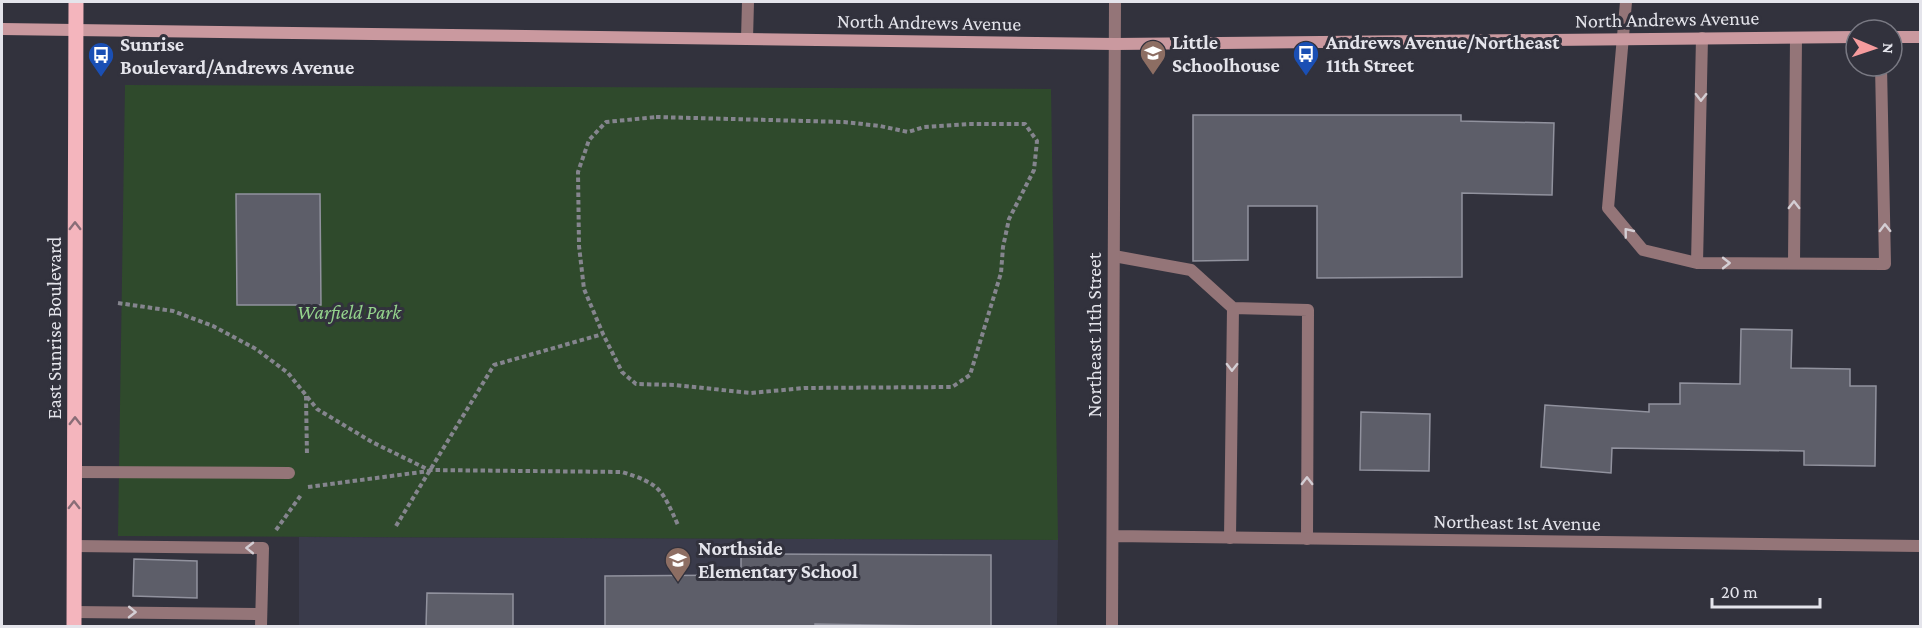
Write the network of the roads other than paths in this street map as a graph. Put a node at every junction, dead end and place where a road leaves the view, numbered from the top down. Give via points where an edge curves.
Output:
1 (76, 2) edge
2 (748, 2) edge
3 (1115, 2) edge
4 (1626, 2) edge
5 (2, 29) edge
6 (76, 30) junction
7 (1844, 37) edge
8 (1904, 37) edge
9 (1920, 37) edge
10 (1702, 38) junction
11 (1796, 38) junction
12 (747, 39) junction
13 (1623, 39) junction
14 (1115, 44) junction
15 (1881, 78) edge
16 (1114, 256) junction
17 (1697, 263) junction
18 (1794, 263) junction
19 (1233, 308) junction
20 (74, 471) junction
21 (289, 472) dead end
22 (1113, 536) junction
23 (1230, 538) junction
24 (1307, 539) junction
25 (74, 546) junction
26 (1920, 546) edge
27 (74, 619) edge
28 (261, 620) edge
29 (1112, 627) edge

1 - 6 main road, East Sunrise Boulevard
2 - 12 street
3 - 14 street, Northeast 11th Street
4 - 13 street
5 - 6 main road, North Andrews Avenue
6 - 12 main road, North Andrews Avenue
20 -> 6 main road, East Sunrise Boulevard
7 - 11 main road, North Andrews Avenue
8 - 9 main road
10 - 11 main road, North Andrews Avenue
10 - 13 main road, North Andrews Avenue
10 -> 17 street
18 -> 11 street
12 - 14 main road, North Andrews Avenue
13 - 14 main road, North Andrews Avenue
17 -> 13 street via 1643,250 1608,208
14 - 16 street, Northeast 11th Street
18 -> 15 street via 1885,264
16 - 19 street via 1191,270
16 - 22 street, Northeast 11th Street
17 -> 18 street
19 -> 23 street
24 -> 19 street via 1308,310
20 - 21 street
25 -> 20 main road, East Sunrise Boulevard
22 - 23 street, Northeast 1st Avenue
22 - 29 street, Northeast 11th Street
23 - 24 street, Northeast 1st Avenue
24 - 26 street, Northeast 1st Avenue
25 - 27 main road, East Sunrise Boulevard
28 -> 25 street via 263,548
27 -> 28 street

